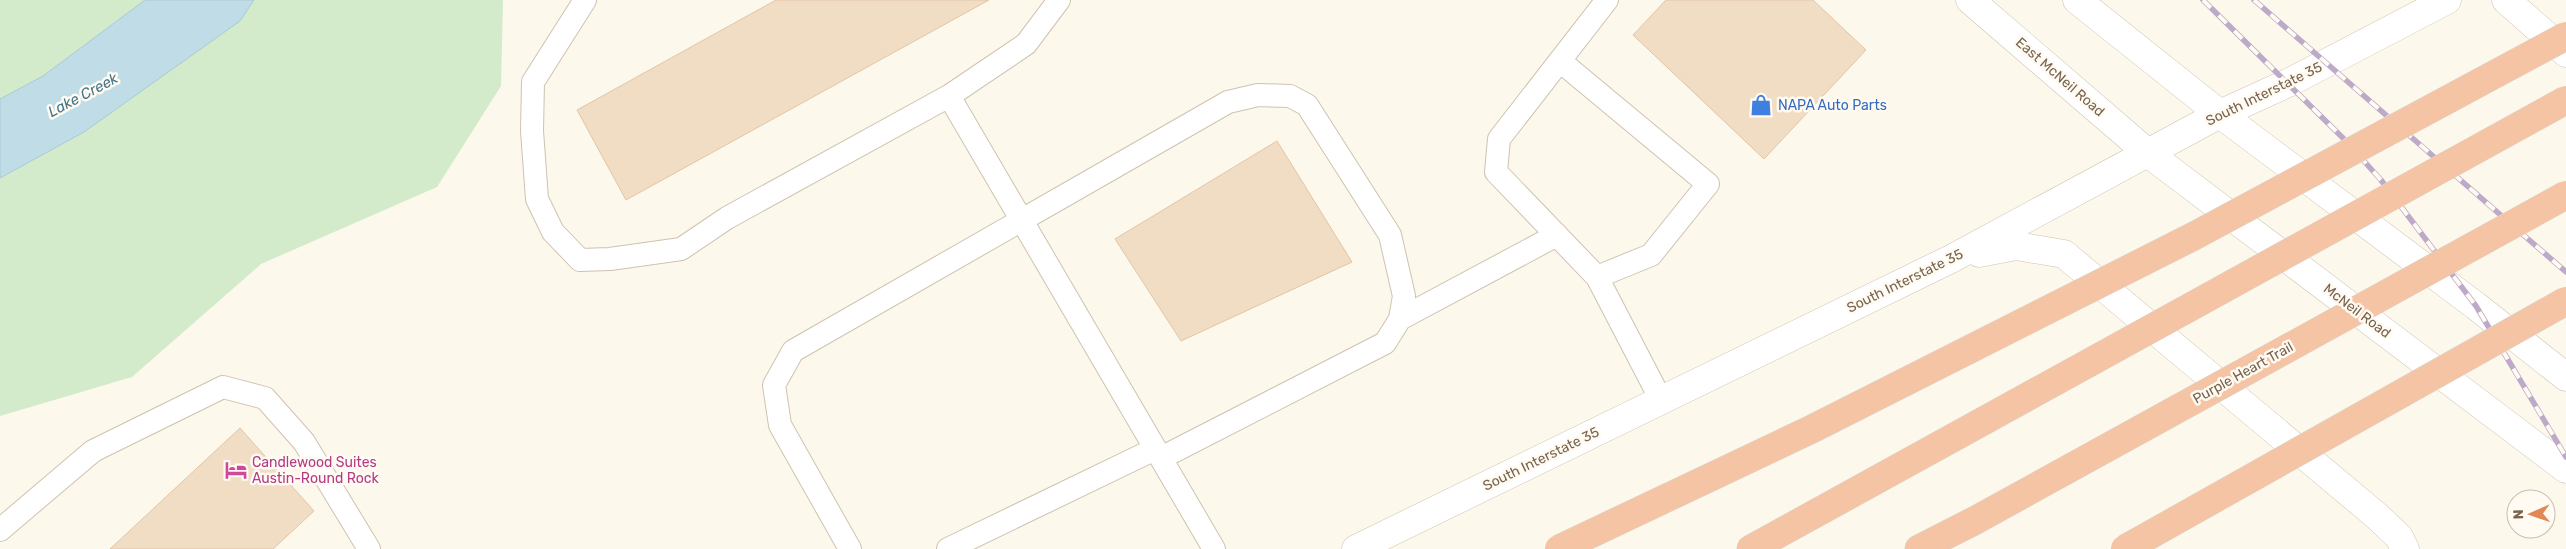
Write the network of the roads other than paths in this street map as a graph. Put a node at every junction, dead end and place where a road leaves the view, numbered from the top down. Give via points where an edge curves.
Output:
1 (585, 0) edge
2 (1059, 0) edge
3 (1607, 0) edge
4 (1970, 0) edge
5 (2077, 0) edge
6 (2447, 0) edge
7 (2506, 0) edge
8 (2566, 36) edge
9 (2566, 53) edge
10 (1560, 60) junction
11 (949, 96) junction
12 (2566, 100) edge
13 (2220, 114) junction
14 (2149, 154) junction
15 (2566, 195) edge
16 (1022, 220) junction
17 (1557, 235) junction
18 (1951, 259) junction
19 (1598, 277) junction
20 (2566, 301) edge
21 (1400, 319) junction
22 (2566, 377) edge
23 (1661, 400) junction
24 (1158, 454) junction
25 (2566, 469) edge
26 (0, 530) edge
27 (366, 548) edge
28 (850, 549) edge
29 (948, 549) edge
30 (1214, 549) edge
31 (1356, 549) edge
32 (1559, 549) edge
33 (1751, 549) edge
34 (1919, 549) edge
35 (2125, 549) edge
36 (2406, 549) edge

1 - 11 lane via 533,82 532,131 537,199 553,232 580,260 681,250 728,218
2 - 11 lane via 1026,44
3 - 10 lane
4 - 14 main road, East McNeil Road
5 - 13 main road
6 - 13 main road, South Interstate 35 via 2288,83
7 - 9 main road
8 - 32 highway, bridge via 2194,236 1812,429
10 - 17 lane via 1499,139 1496,172
10 - 19 lane via 1708,184 1651,255
11 - 16 lane
12 - 33 highway, bridge
13 - 14 main road, South Interstate 35
13 - 22 main road
14 - 18 main road, South Interstate 35
14 - 25 main road, McNeil Road
15 - 34 highway, Purple Heart Trail, bridge
16 - 21 lane via 1228,102 1258,95 1290,96 1307,105 1390,235 1404,296
16 - 24 lane
16 - 28 lane via 793,351 774,385 780,425
17 - 19 lane
17 - 21 lane
18 - 23 main road, South Interstate 35
18 - 36 main road via 2016,246 2064,254 2378,516
19 - 23 lane
20 - 35 highway, bridge
21 - 24 lane via 1385,343
23 - 31 main road, South Interstate 35
24 - 29 lane
24 - 30 lane
26 - 27 lane via 93,451 223,387 266,398 304,442

